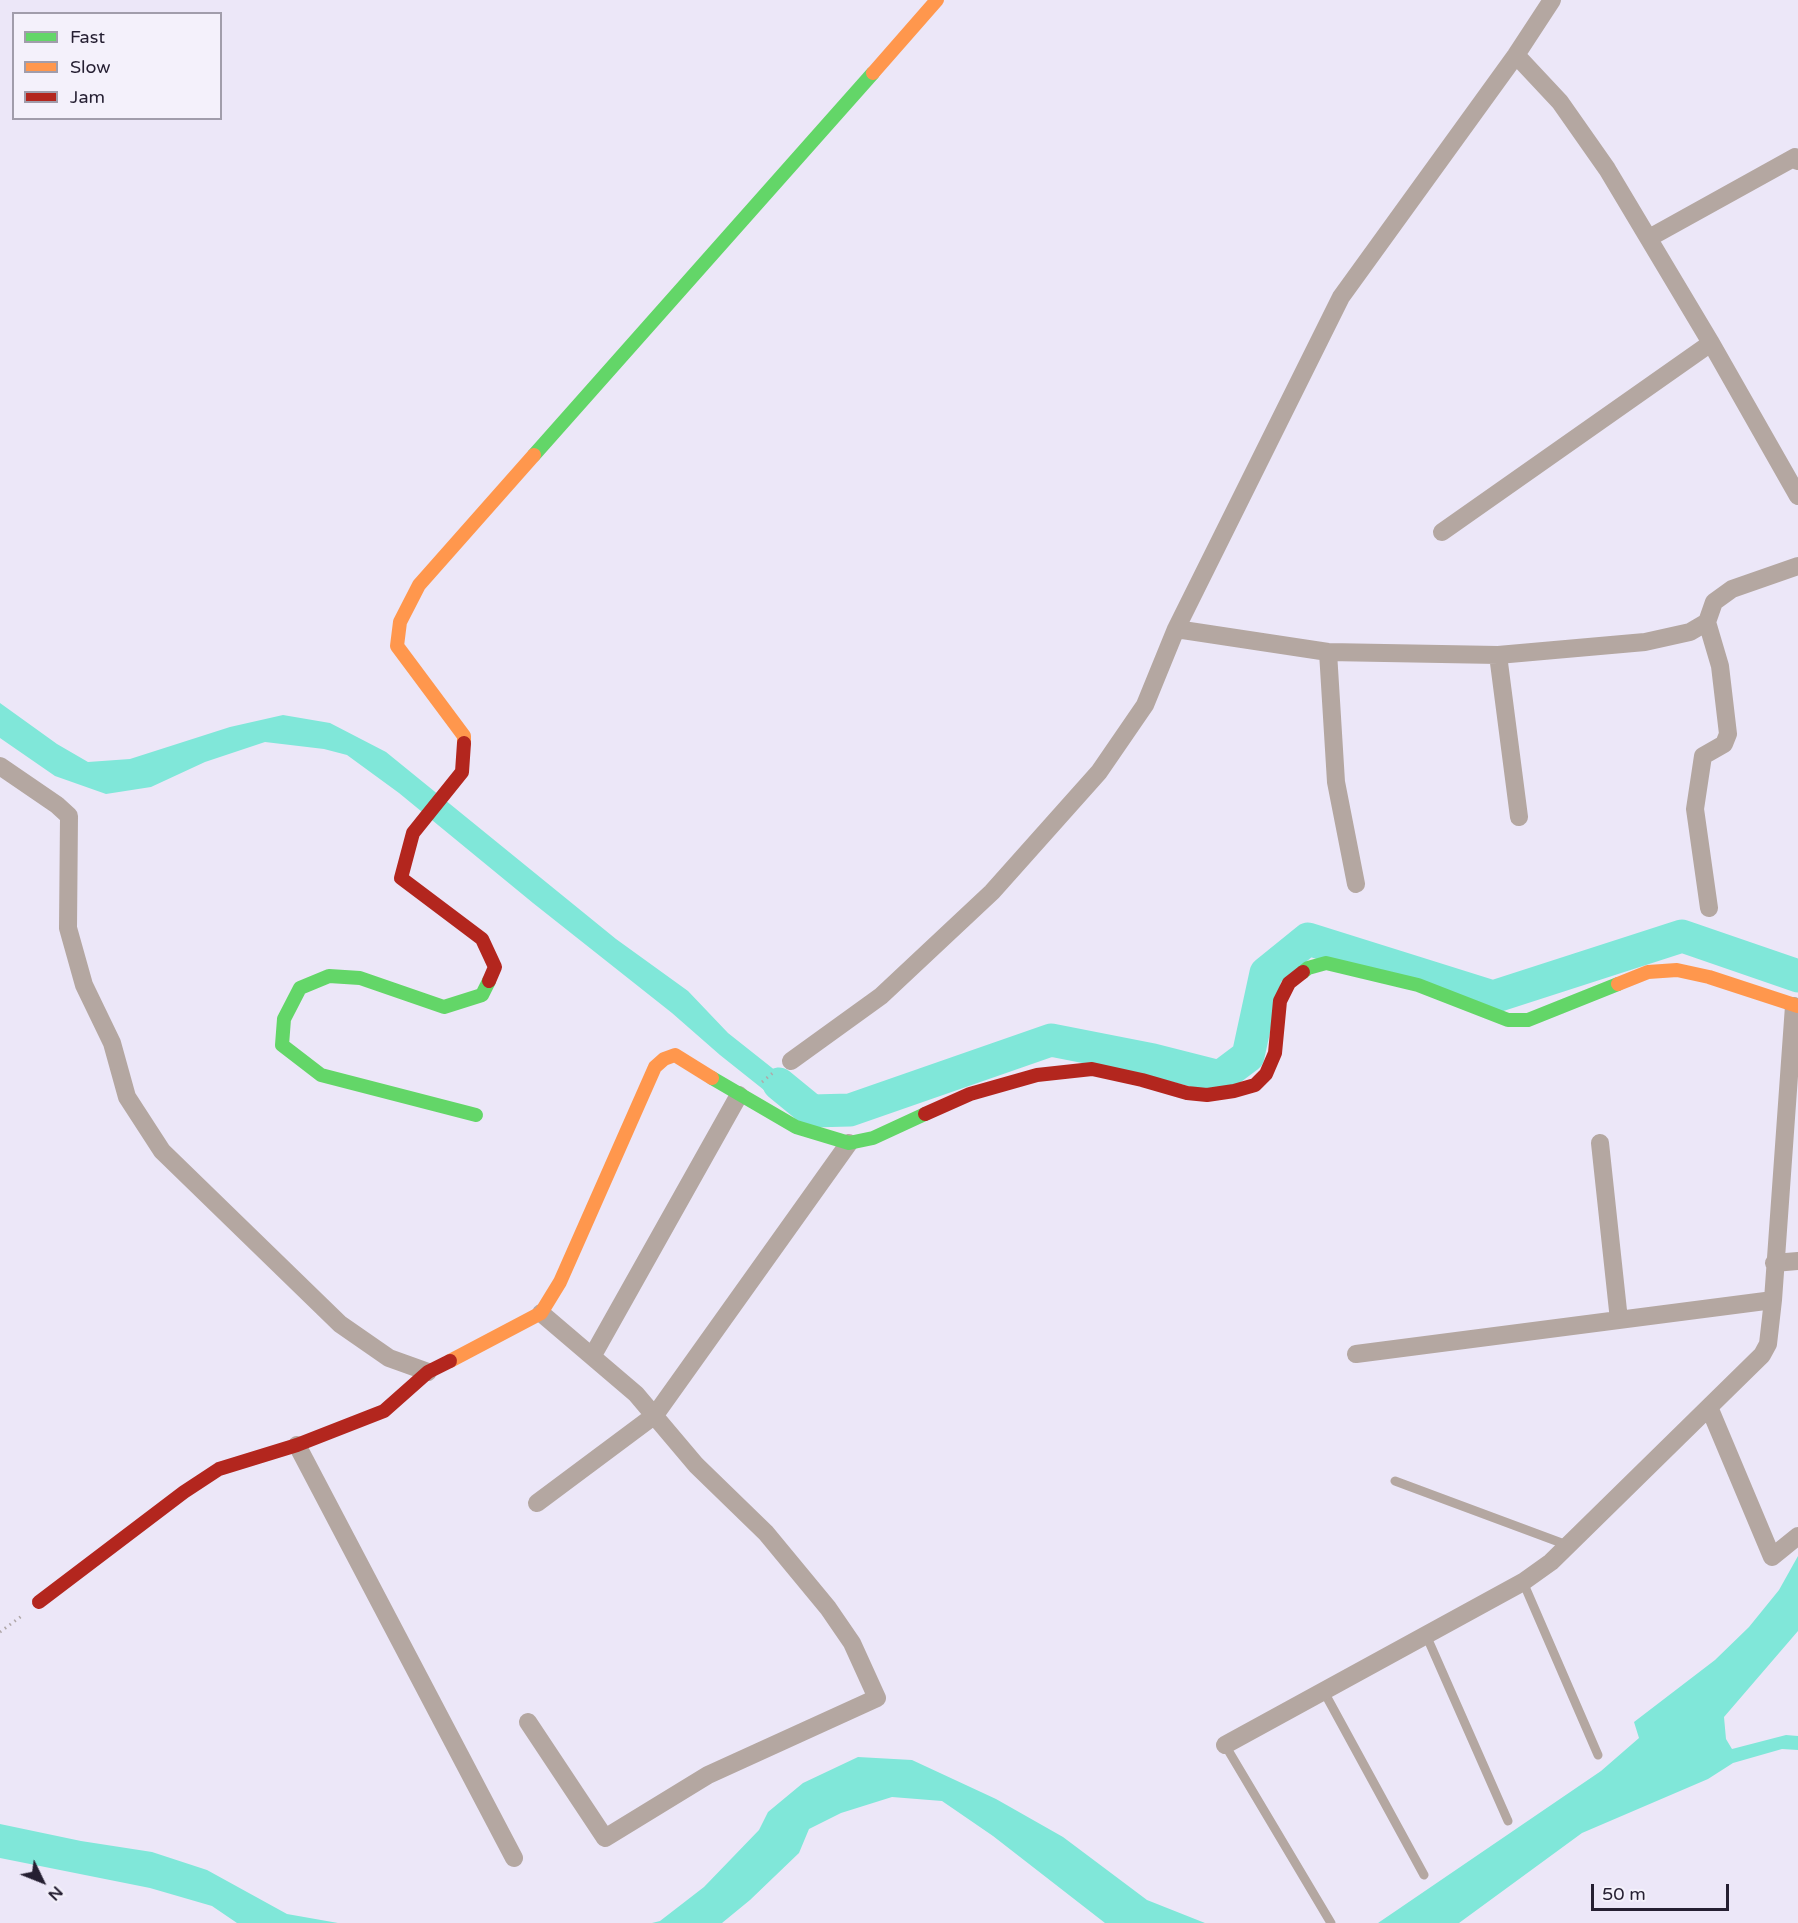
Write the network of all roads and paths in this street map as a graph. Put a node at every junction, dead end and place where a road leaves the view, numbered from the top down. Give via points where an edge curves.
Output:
1 (937, 0) edge
2 (1552, 0) edge
3 (1516, 55) junction
4 (1798, 161) edge
5 (1649, 238) junction
6 (1711, 343) junction
7 (1798, 496) edge
8 (1442, 532) dead end
9 (1798, 566) edge
10 (1707, 622) junction
11 (1176, 629) junction
12 (1328, 652) junction
13 (1498, 655) junction
14 (0, 766) edge
15 (1519, 817) dead end
16 (1356, 884) dead end
17 (1708, 908) dead end
18 (1796, 1006) edge
19 (785, 1064) joint
20 (747, 1092) junction
21 (476, 1115) dead end
22 (849, 1143) junction
23 (1600, 1143) dead end
24 (1798, 1261) edge
25 (1774, 1263) junction
26 (1773, 1300) junction
27 (541, 1313) junction
28 (1619, 1320) junction
29 (1356, 1354) dead end
30 (593, 1355) junction
31 (428, 1372) junction
32 (1709, 1407) junction
33 (655, 1415) junction
34 (297, 1445) junction
35 (1395, 1481) dead end
36 (537, 1503) dead end
37 (1798, 1536) edge
38 (1567, 1545) junction
39 (1523, 1582) junction
40 (39, 1602) joint
41 (0, 1632) edge
42 (1426, 1635) junction
43 (1323, 1690) junction
44 (528, 1722) dead end
45 (1225, 1745) joint
46 (1598, 1755) dead end
47 (1508, 1821) dead end
48 (514, 1857) dead end
49 (1424, 1875) dead end
50 (1331, 1923) edge

1 - 21 street via 419,585 399,622 397,646 464,736 462,772 413,833 401,878 482,939 495,968 482,995 444,1007 360,978 329,976 300,988 284,1019 282,1045 321,1075
2 - 3 street
3 - 5 street via 1560,102
3 - 11 street via 1341,297
4 - 5 street via 1795,157
5 - 6 street
6 - 7 street
6 - 8 street
9 - 10 street via 1732,589 1714,602
10 - 13 street via 1690,632 1645,642
10 - 17 street via 1720,666 1728,734 1724,744 1703,756 1695,809
11 - 12 street
11 - 19 street via 1145,705 1099,772 992,892 881,996
12 - 13 street
12 - 16 street via 1336,782
13 - 15 street
14 - 31 street via 69,816 68,928 84,984 112,1043 127,1097 162,1151 340,1324 389,1358
18 - 22 street via 1677,970 1648,972 1528,1020 1508,1020 1418,985 1326,963 1308,968 1289,983 1280,1001 1275,1053 1266,1074 1255,1085 1207,1095 1092,1069 1037,1075 970,1094 873,1138
18 - 25 street
19 - 20 path
20 - 22 street via 795,1127
20 - 27 street via 675,1055 655,1067 560,1282
20 - 30 street
22 - 33 street
23 - 28 street
24 - 25 street
25 - 26 street
26 - 28 street
26 - 32 street via 1768,1344 1762,1355
27 - 30 street
27 - 31 street
28 - 29 street
30 - 33 street
31 - 34 street via 384,1411
32 - 37 street via 1772,1557
32 - 38 street
33 - 36 street
33 - 44 street via 696,1465 766,1533 828,1608 852,1643 877,1698 708,1775 605,1838
34 - 40 street via 219,1470
34 - 48 street
35 - 38 lane
38 - 39 street
39 - 42 street
39 - 46 lane
40 - 41 path
42 - 43 street
42 - 47 lane
43 - 45 street
43 - 49 lane
45 - 50 lane

